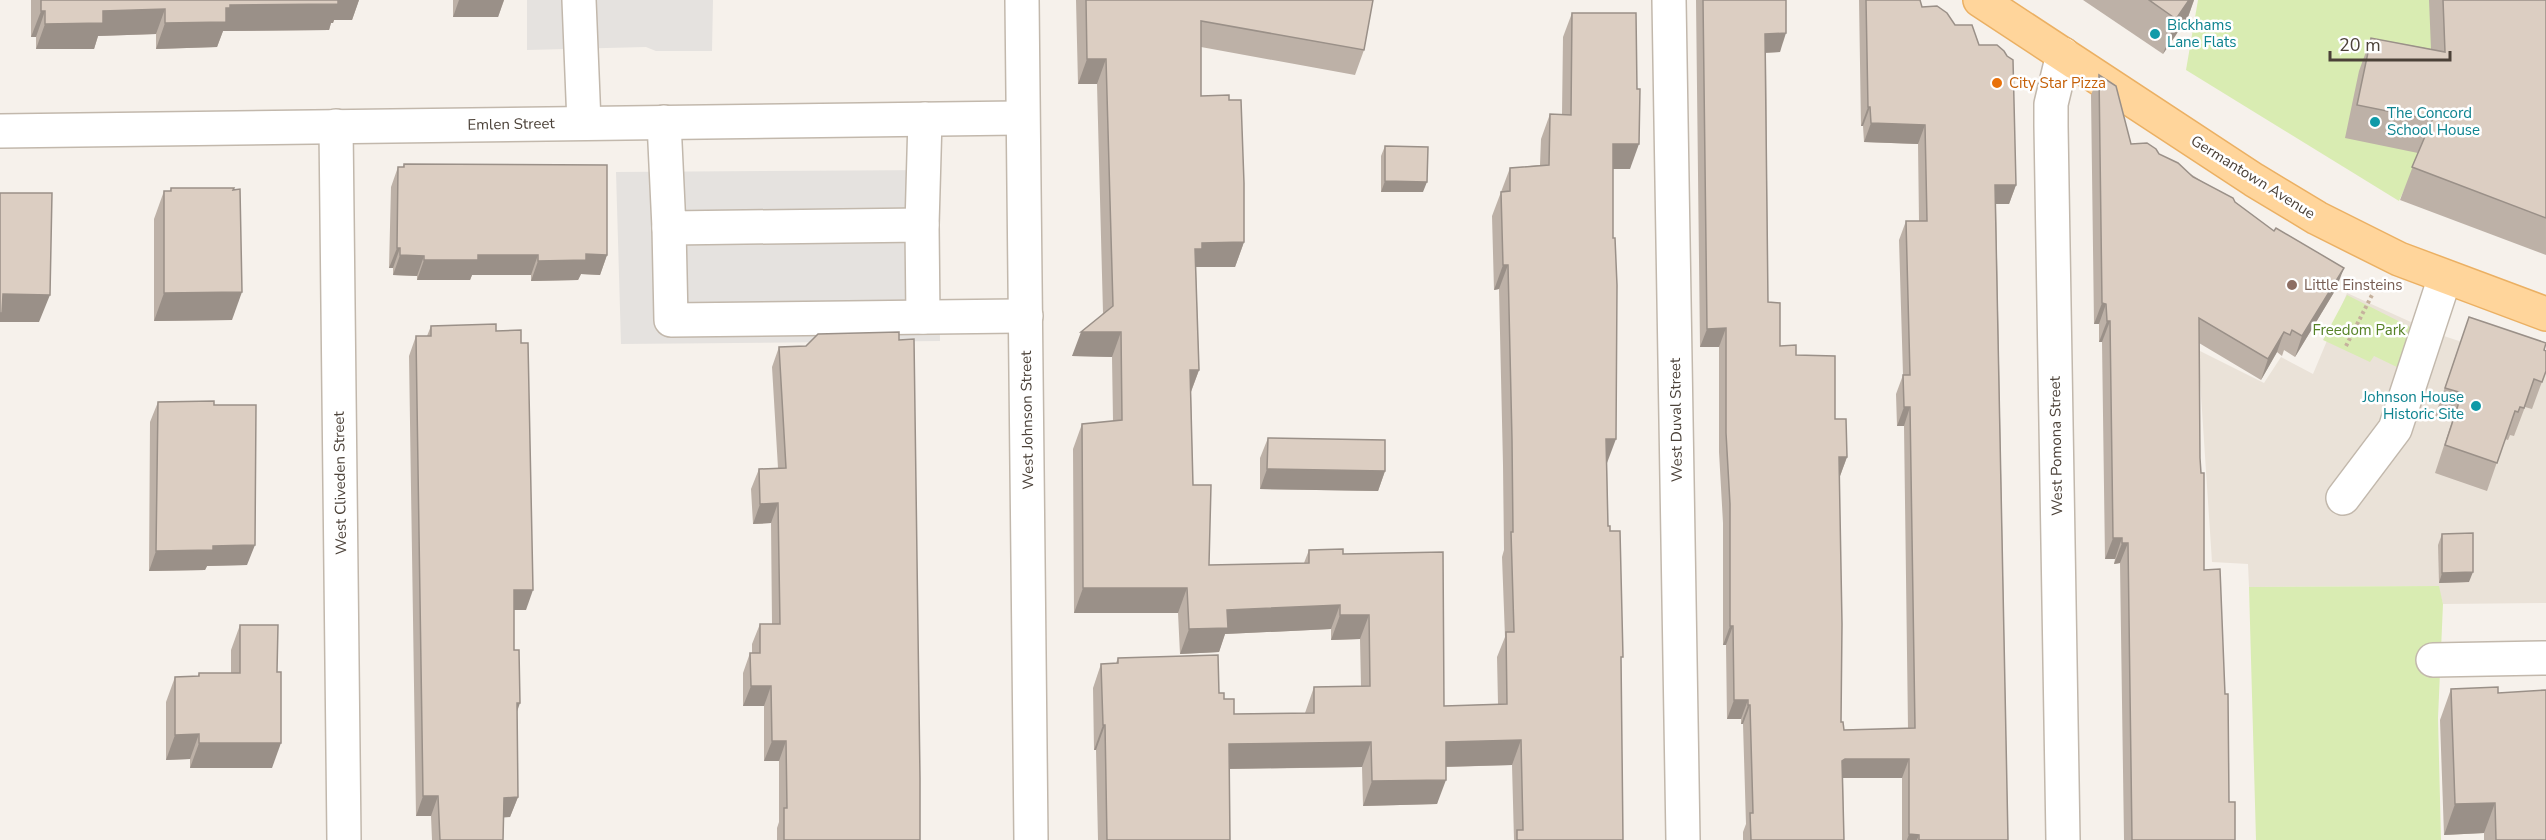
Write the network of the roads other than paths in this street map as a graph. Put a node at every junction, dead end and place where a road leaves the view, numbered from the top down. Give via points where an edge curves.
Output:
1 (579, 0) edge
2 (1022, 0) edge
3 (1669, 0) edge
4 (1980, 0) edge
5 (2063, 54) junction
6 (1022, 118) junction
7 (925, 119) junction
8 (664, 122) junction
9 (584, 123) junction
10 (336, 126) junction
11 (0, 131) edge
12 (922, 225) junction
13 (669, 228) junction
14 (2445, 277) junction
15 (2546, 314) edge
16 (1026, 316) junction
17 (923, 317) junction
18 (2343, 498) dead end
19 (2546, 658) edge
20 (2433, 660) dead end
21 (344, 840) edge
22 (1031, 840) edge
23 (1683, 840) edge
24 (2063, 840) edge

1 - 9 street
2 - 6 street, West Johnson Street
3 - 23 street, West Duval Street
4 - 5 main road, Germantown Avenue
5 - 14 main road, Germantown Avenue via 2286,201 2356,239
5 - 24 street, West Pomona Street via 2050,126
6 - 7 street, Emlen Street
6 - 16 street, West Johnson Street
7 - 8 street, Emlen Street
7 - 12 street
8 - 9 street, Emlen Street
8 - 13 street
9 - 10 street, Emlen Street
10 - 11 street, Emlen Street
10 - 21 street, West Cliveden Street
12 - 13 street
12 - 17 street
13 - 17 street via 671,320
14 - 15 main road, Germantown Avenue
14 - 18 street via 2395,429
16 - 17 street
16 - 22 street, West Johnson Street
19 - 20 street

